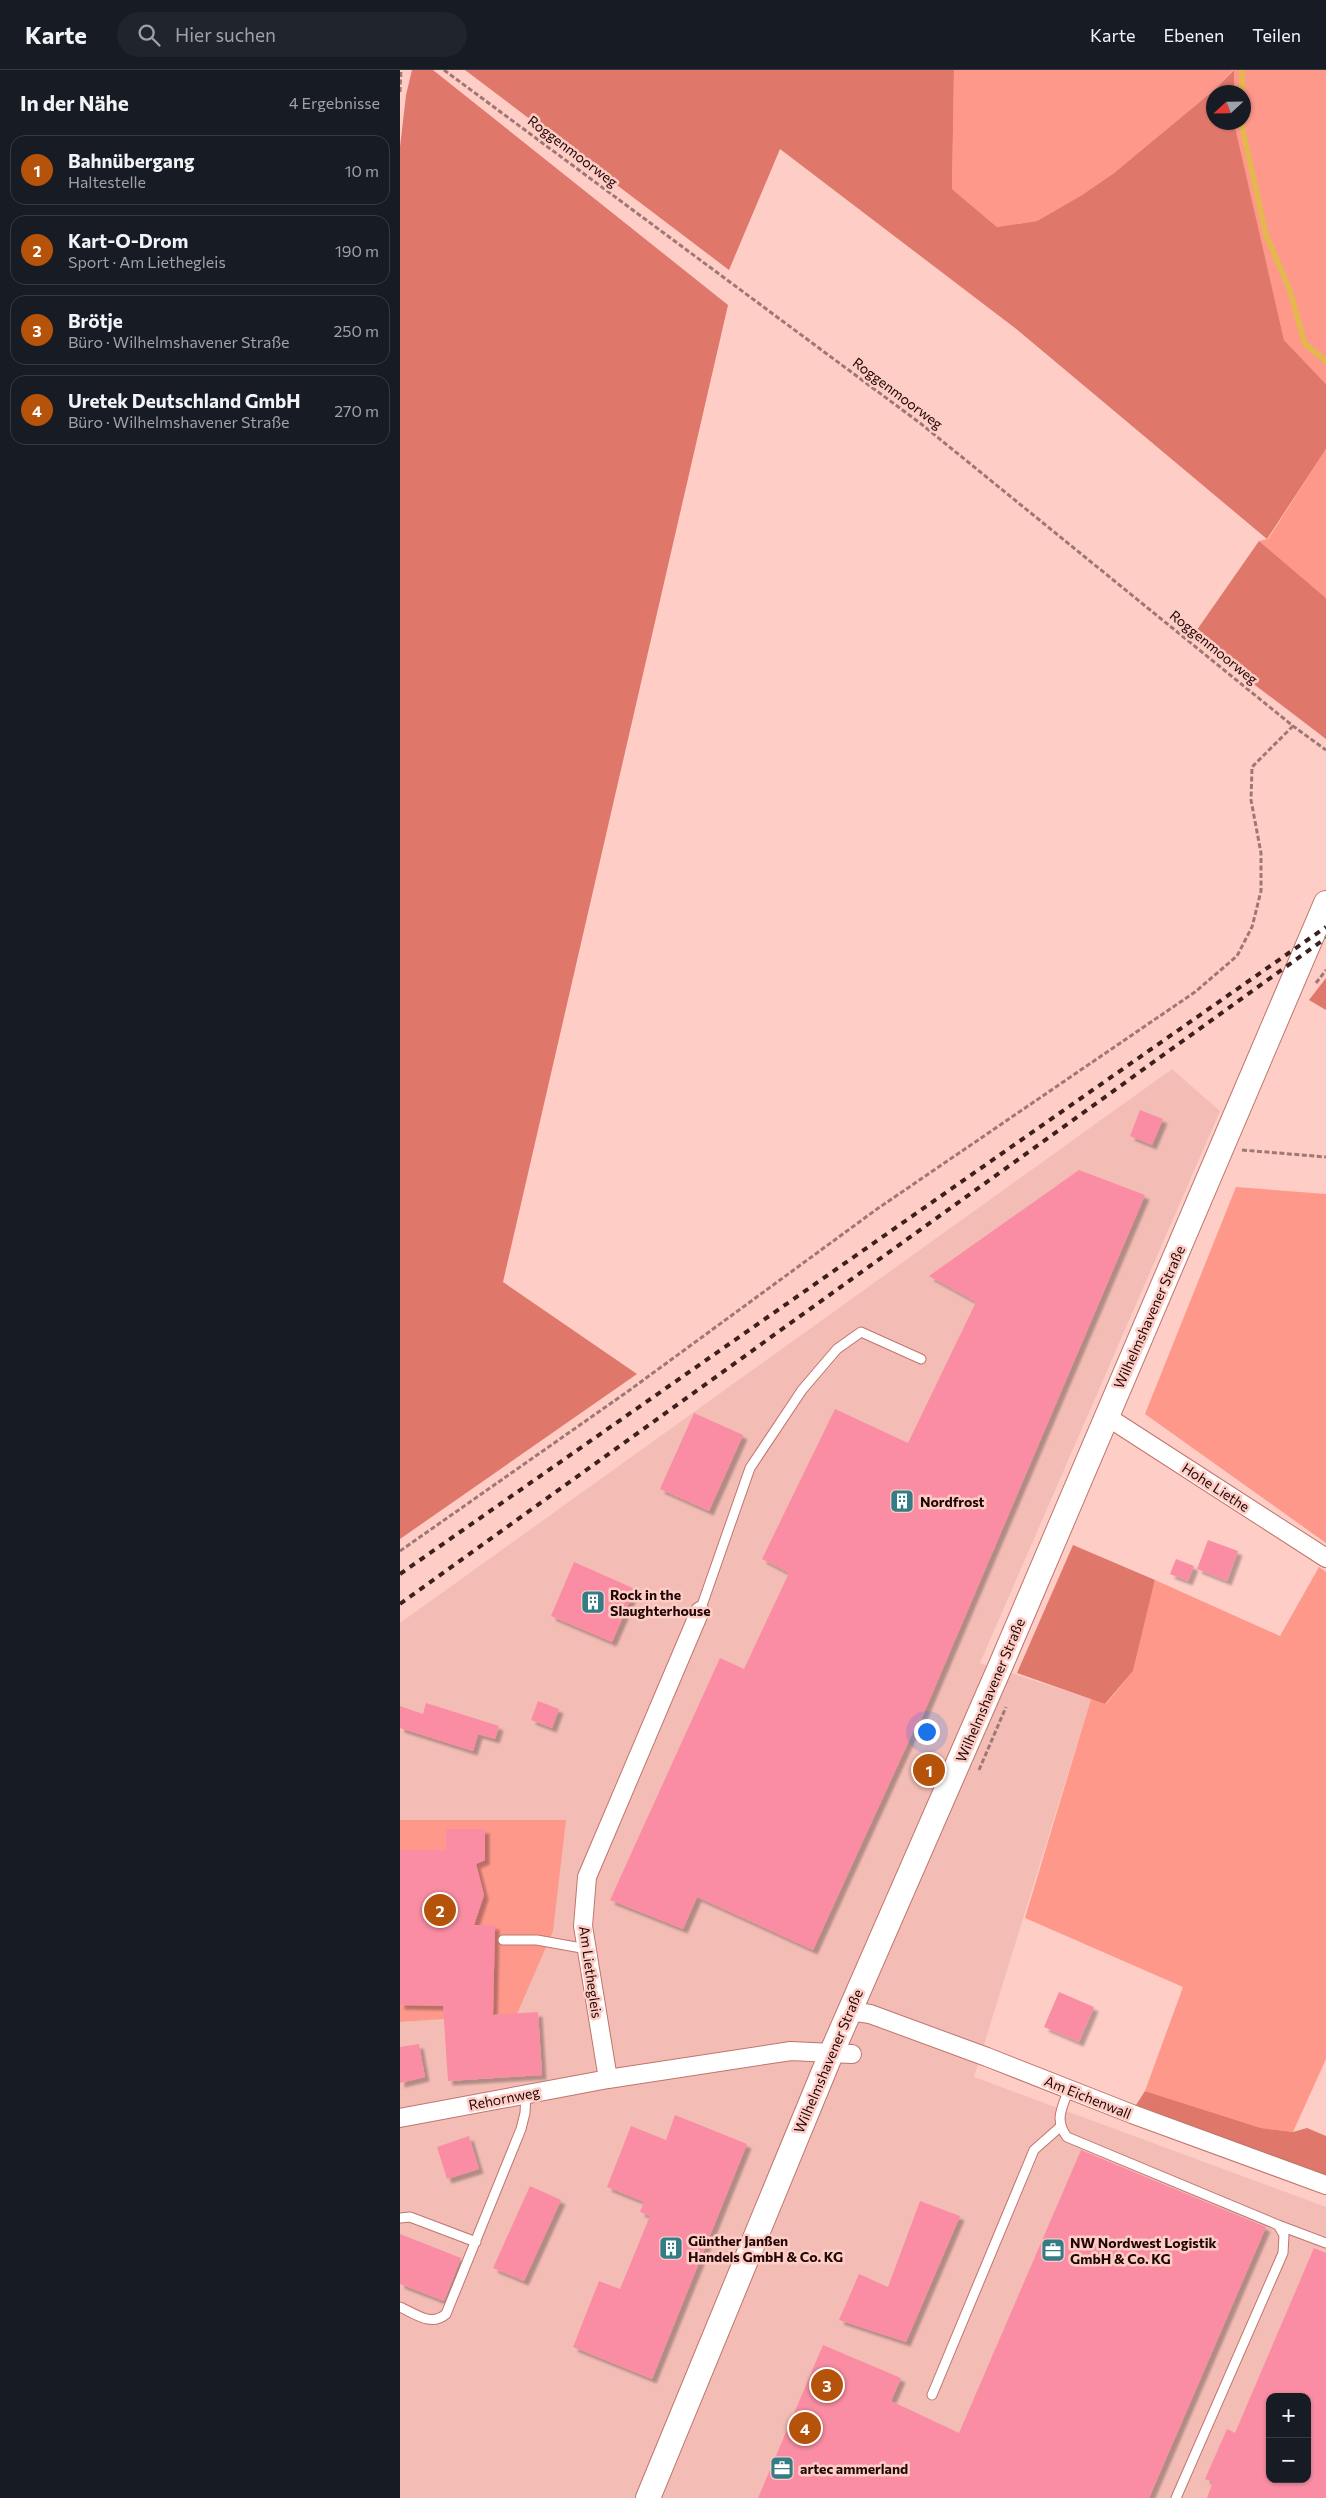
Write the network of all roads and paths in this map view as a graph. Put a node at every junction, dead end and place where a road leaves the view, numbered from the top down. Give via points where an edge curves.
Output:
1 (401, 70) edge
2 (444, 70) edge
3 (400, 92) edge
4 (1293, 726) junction
5 (1326, 750) edge
6 (1326, 903) edge
7 (1224, 1144) junction
8 (1326, 1157) edge
9 (921, 1359) dead end
10 (1106, 1416) junction
11 (400, 1551) edge
12 (1326, 1558) edge
13 (700, 1611) joint
14 (503, 1940) dead end
15 (587, 1949) junction
16 (849, 2011) junction
17 (841, 2054) junction
18 (608, 2079) junction
19 (1069, 2089) junction
20 (526, 2094) junction
21 (400, 2118) edge
22 (1060, 2127) junction
23 (1326, 2186) edge
24 (400, 2218) edge
25 (1278, 2225) junction
26 (476, 2242) junction
27 (1326, 2243) edge
28 (400, 2307) edge
29 (932, 2395) dead end
30 (648, 2498) edge
31 (1176, 2498) edge

1 - 3 path
2 - 4 path, Roggenmoorweg via 920,423
4 - 5 path, Roggenmoorweg
4 - 11 path via 1252,767 1251,800 1260,853 1261,891 1252,927 1237,956 1195,992 877,1210 627,1392
6 - 7 street, Wilhelmshavener Straße
7 - 8 path via 1241,1150
7 - 10 street, Wilhelmshavener Straße
9 - 13 lane via 861,1332 837,1349 802,1390 750,1468
10 - 12 street, Hohe Liethe
10 - 16 street, Wilhelmshavener Straße
13 - 15 street, Am Liethegleis via 587,1877 583,1926
14 - 15 lane via 537,1940
15 - 18 street, Am Liethegleis
16 - 17 street, Wilhelmshavener Straße
16 - 19 street, Am Eichenwall via 870,2014
17 - 18 street via 791,2051
17 - 30 street, Wilhelmshavener Straße
18 - 20 street, Rehornweg
19 - 22 lane via 1060,2116
19 - 23 street, Am Eichenwall
20 - 21 street, Rehornweg
20 - 26 lane via 526,2113 521,2129
22 - 25 lane via 1067,2136
22 - 29 lane via 1034,2150
24 - 26 lane via 410,2216
25 - 27 lane
25 - 31 lane via 1284,2235 1283,2253
26 - 28 lane via 446,2314 433,2322

